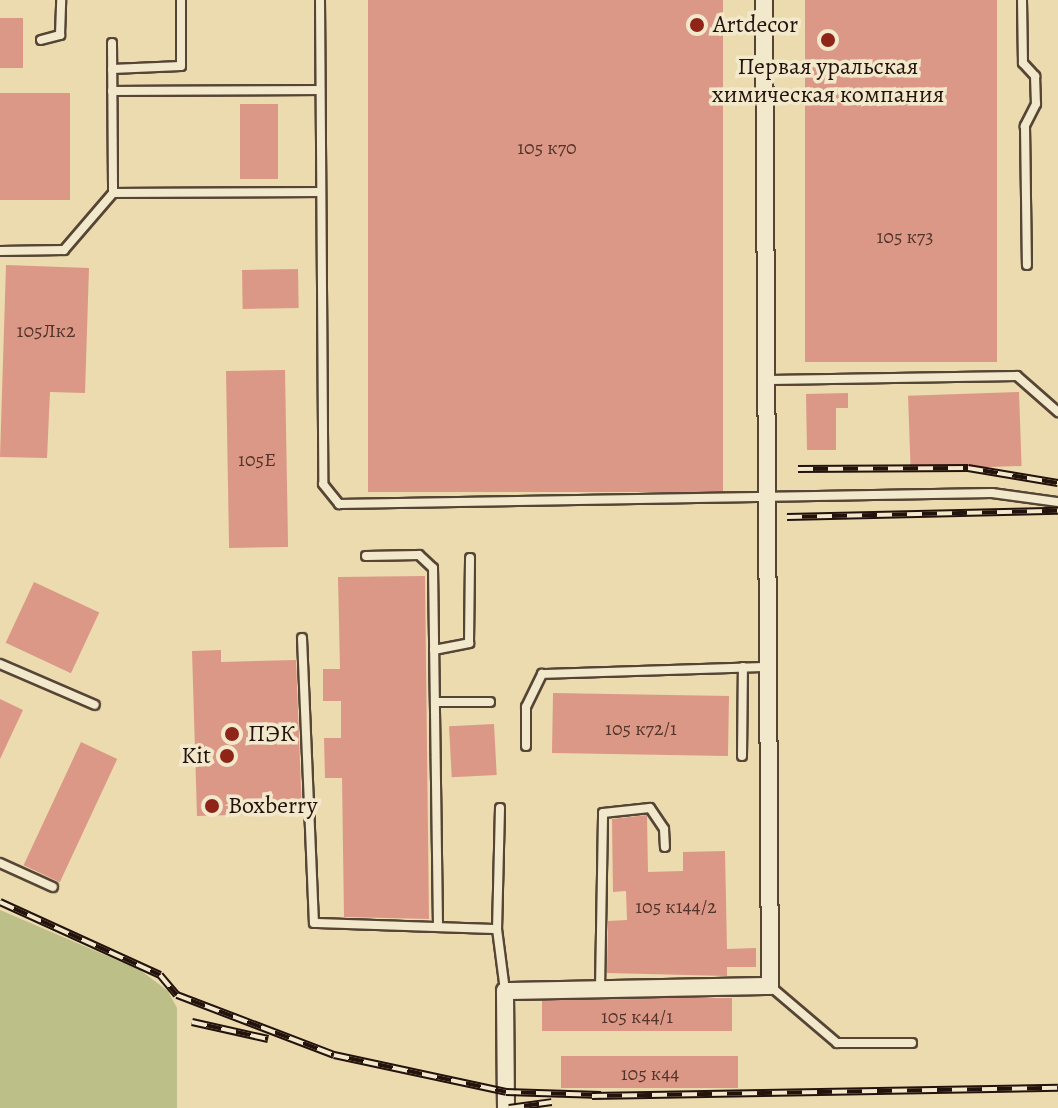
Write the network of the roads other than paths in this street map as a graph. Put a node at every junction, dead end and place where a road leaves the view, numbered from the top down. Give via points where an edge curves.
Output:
1 (61, 0) edge
2 (181, 0) edge
3 (320, 0) edge
4 (764, 0) edge
5 (1022, 0) edge
6 (41, 40) dead end
7 (112, 43) dead end
8 (112, 69) junction
9 (319, 90) junction
10 (112, 91) junction
11 (320, 192) junction
12 (113, 193) junction
13 (0, 251) edge
14 (1027, 265) dead end
15 (770, 380) junction
16 (1058, 412) edge
17 (771, 496) junction
18 (1058, 502) edge
19 (366, 556) dead end
20 (470, 558) dead end
21 (302, 638) dead end
22 (434, 650) junction
23 (0, 664) edge
24 (743, 667) junction
25 (768, 667) junction
26 (435, 702) junction
27 (490, 702) dead end
28 (95, 705) dead end
29 (526, 746) dead end
30 (742, 756) dead end
31 (500, 808) dead end
32 (665, 847) dead end
33 (0, 863) edge
34 (53, 887) dead end
35 (438, 927) junction
36 (497, 929) junction
37 (770, 986) junction
38 (600, 989) junction
39 (505, 991) junction
40 (912, 1043) dead end
41 (506, 1108) edge

1 - 6 lane via 60,35
2 - 8 lane via 181,66
3 - 9 lane
4 - 15 street
5 - 14 lane via 1023,63 1035,76 1036,104 1025,126
7 - 8 lane
8 - 10 lane
9 - 10 lane
9 - 11 lane
10 - 12 lane
11 - 12 lane
11 - 17 lane via 323,484 339,504
12 - 13 lane via 64,250
15 - 16 lane via 1017,376
15 - 17 street
17 - 18 lane via 992,493
17 - 25 street
19 - 22 lane via 419,555 432,562
20 - 22 lane via 469,643
21 - 35 lane via 311,919 318,927
22 - 26 lane
23 - 28 lane
24 - 25 lane
24 - 29 lane via 542,674 526,707
24 - 30 lane
25 - 37 street
26 - 27 lane
26 - 35 lane
31 - 36 lane
32 - 38 lane via 664,829 650,808 603,813
33 - 34 lane
35 - 36 lane
36 - 39 lane
37 - 38 street
37 - 40 lane via 837,1043
38 - 39 street
39 - 41 street

